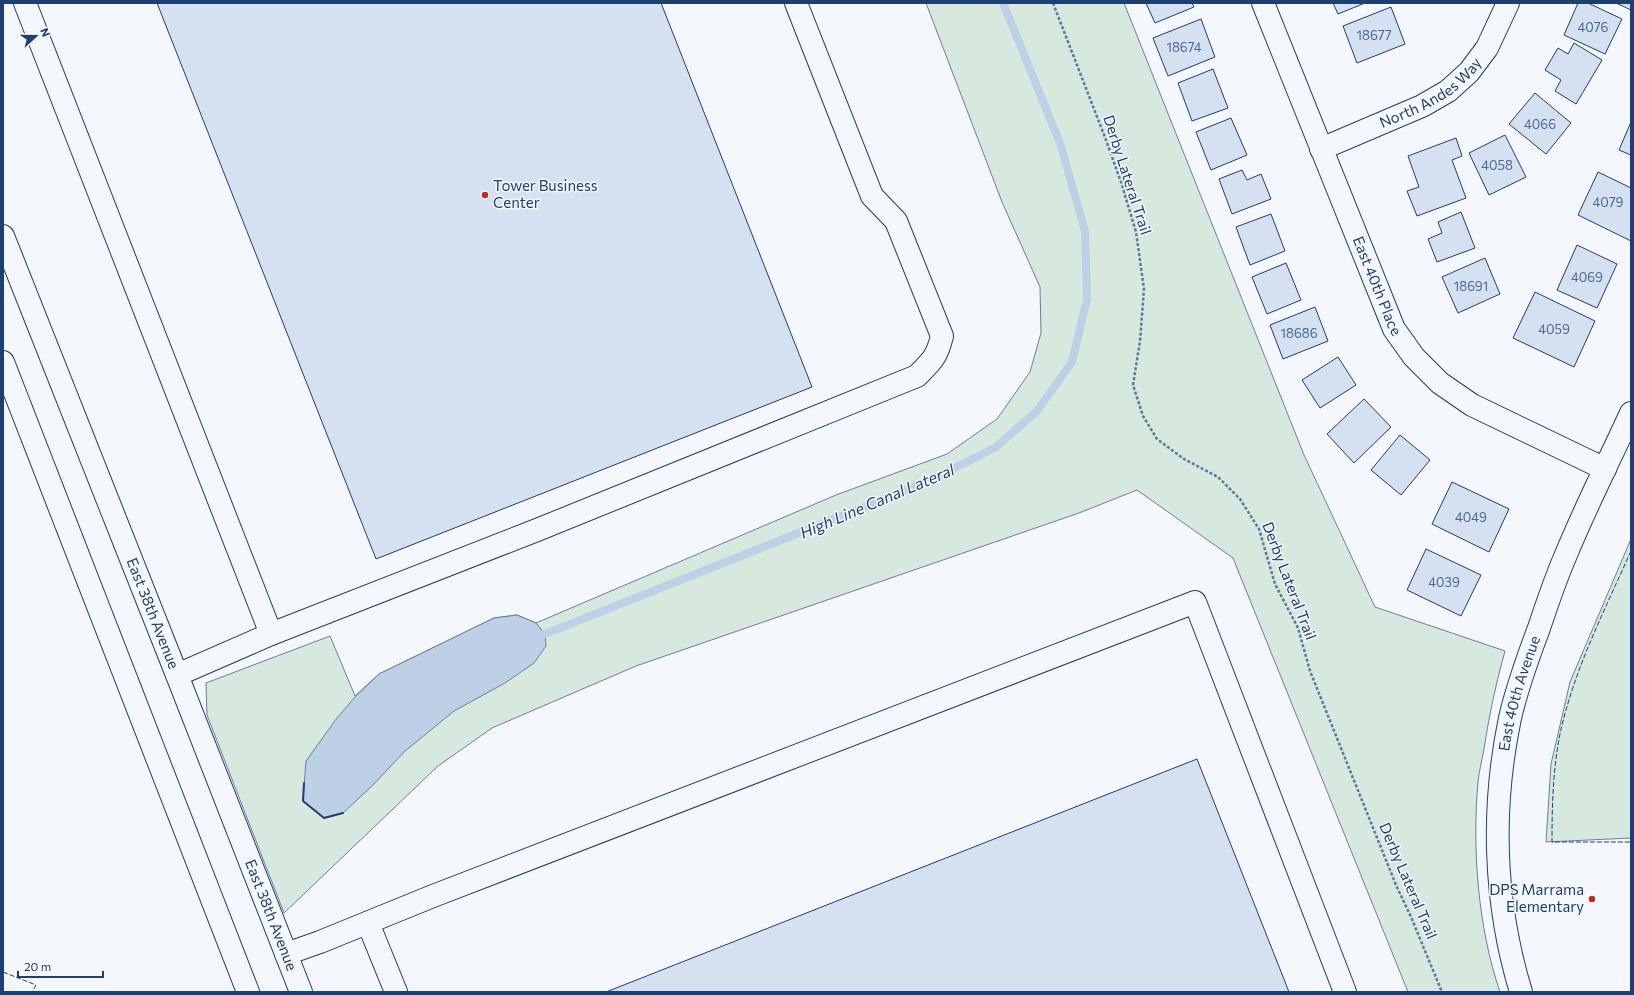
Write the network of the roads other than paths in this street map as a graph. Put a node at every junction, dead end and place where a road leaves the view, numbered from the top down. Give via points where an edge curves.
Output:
1 (25, 3) edge
2 (796, 3) edge
3 (1263, 3) edge
4 (1508, 3) edge
5 (1321, 149) junction
6 (3, 236) edge
7 (3, 362) edge
8 (1631, 413) edge
9 (1606, 468) junction
10 (271, 634) junction
11 (178, 675) junction
12 (368, 922) junction
13 (286, 954) junction
14 (248, 992) edge
15 (301, 992) edge
16 (396, 992) edge
17 (1345, 992) edge
18 (1521, 992) edge

1 - 10 main road
2 - 10 main road via 872,196 896,221 942,336 939,351 930,363 917,376 537,530
3 - 5 main road, East 40th Place
4 - 5 main road, North Andes Way via 1487,48 1470,72 1448,91 1422,106
5 - 9 main road, East 40th Place via 1394,328 1414,357 1440,383 1472,405
6 - 11 main road, East 38th Avenue
7 - 14 main road
8 - 9 main road, East 40th Avenue
9 - 18 main road, East 40th Avenue via 1564,557 1510,717 1496,830 1506,930
10 - 11 main road
11 - 13 main road, East 38th Avenue
12 - 13 main road
12 - 16 main road
12 - 17 main road via 1195,602
13 - 15 main road, East 38th Avenue

